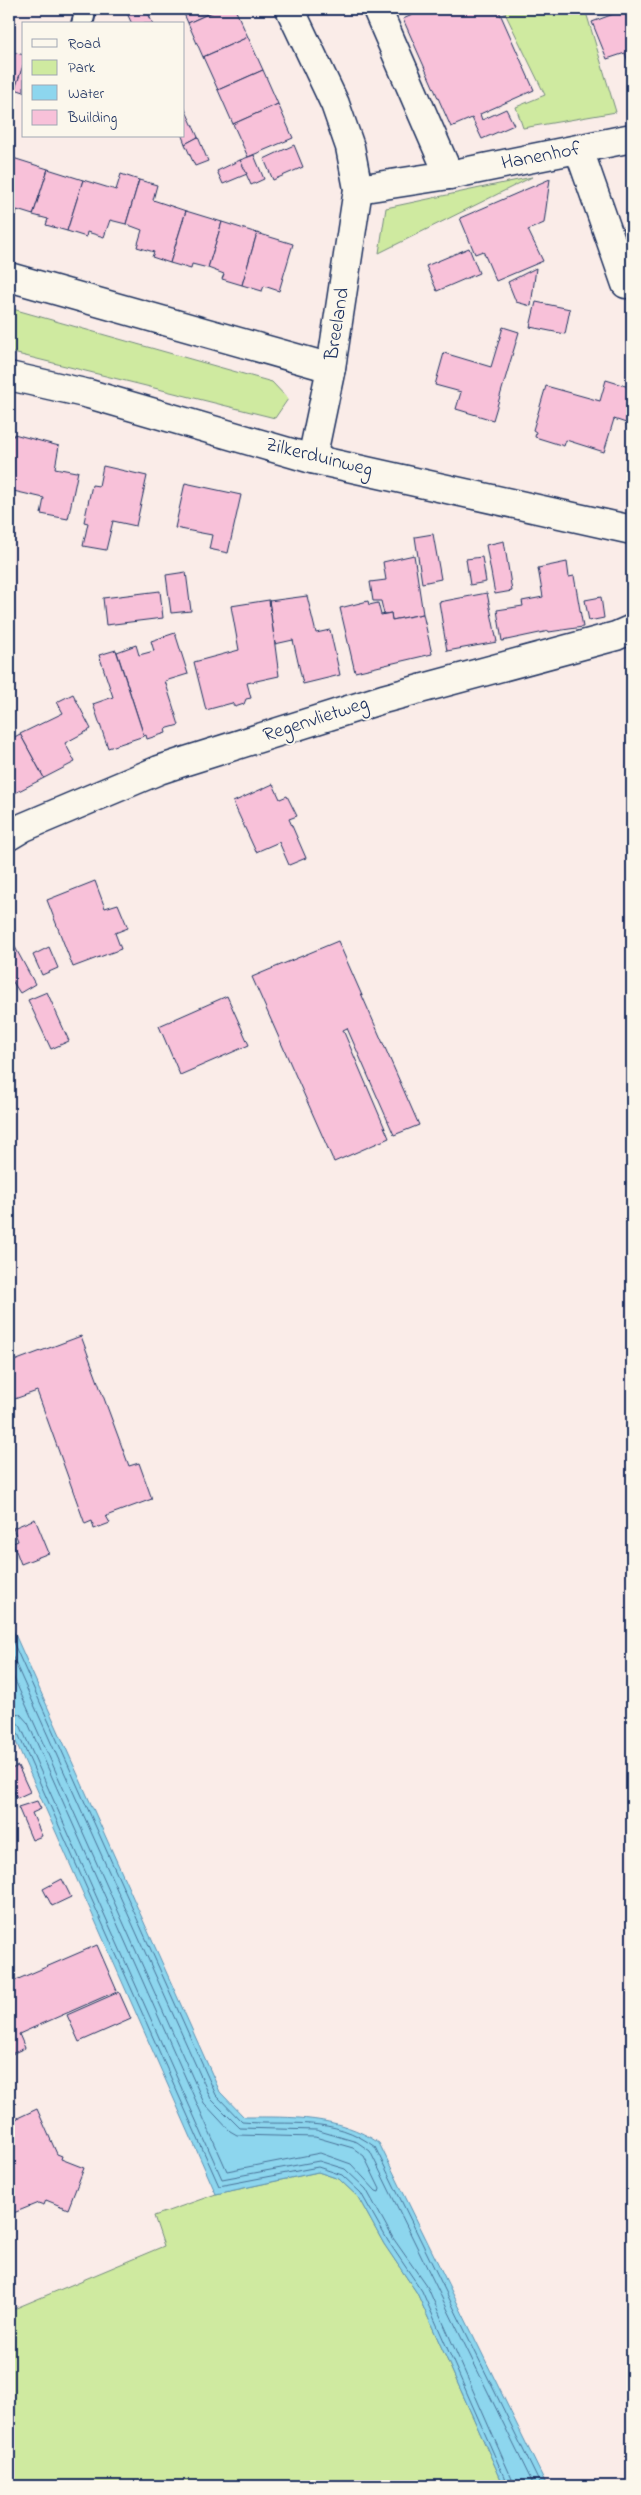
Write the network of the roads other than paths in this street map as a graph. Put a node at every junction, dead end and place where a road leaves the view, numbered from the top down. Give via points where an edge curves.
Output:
1 (86, 9) edge
2 (290, 9) edge
3 (377, 9) edge
4 (83, 22) edge
5 (632, 138) edge
6 (578, 150) junction
7 (449, 174) junction
8 (358, 189) junction
9 (9, 277) edge
10 (626, 284) dead end
11 (331, 368) junction
12 (9, 376) edge
13 (312, 459) junction
14 (632, 530) edge
15 (632, 629) edge
16 (9, 836) edge

1 - 4 lane
2 - 8 street, Breeland via 335,104 350,147
3 - 7 street
5 - 6 street, Hanenhof
6 - 7 street, Hanenhof
6 - 10 street
7 - 8 street
8 - 11 street, Breeland
9 - 11 street
11 - 13 street, Breeland
12 - 13 street, Zilkerduinweg via 89,394
13 - 14 street, Zilkerduinweg
15 - 16 street, Regenvlietweg via 383,699 159,770

